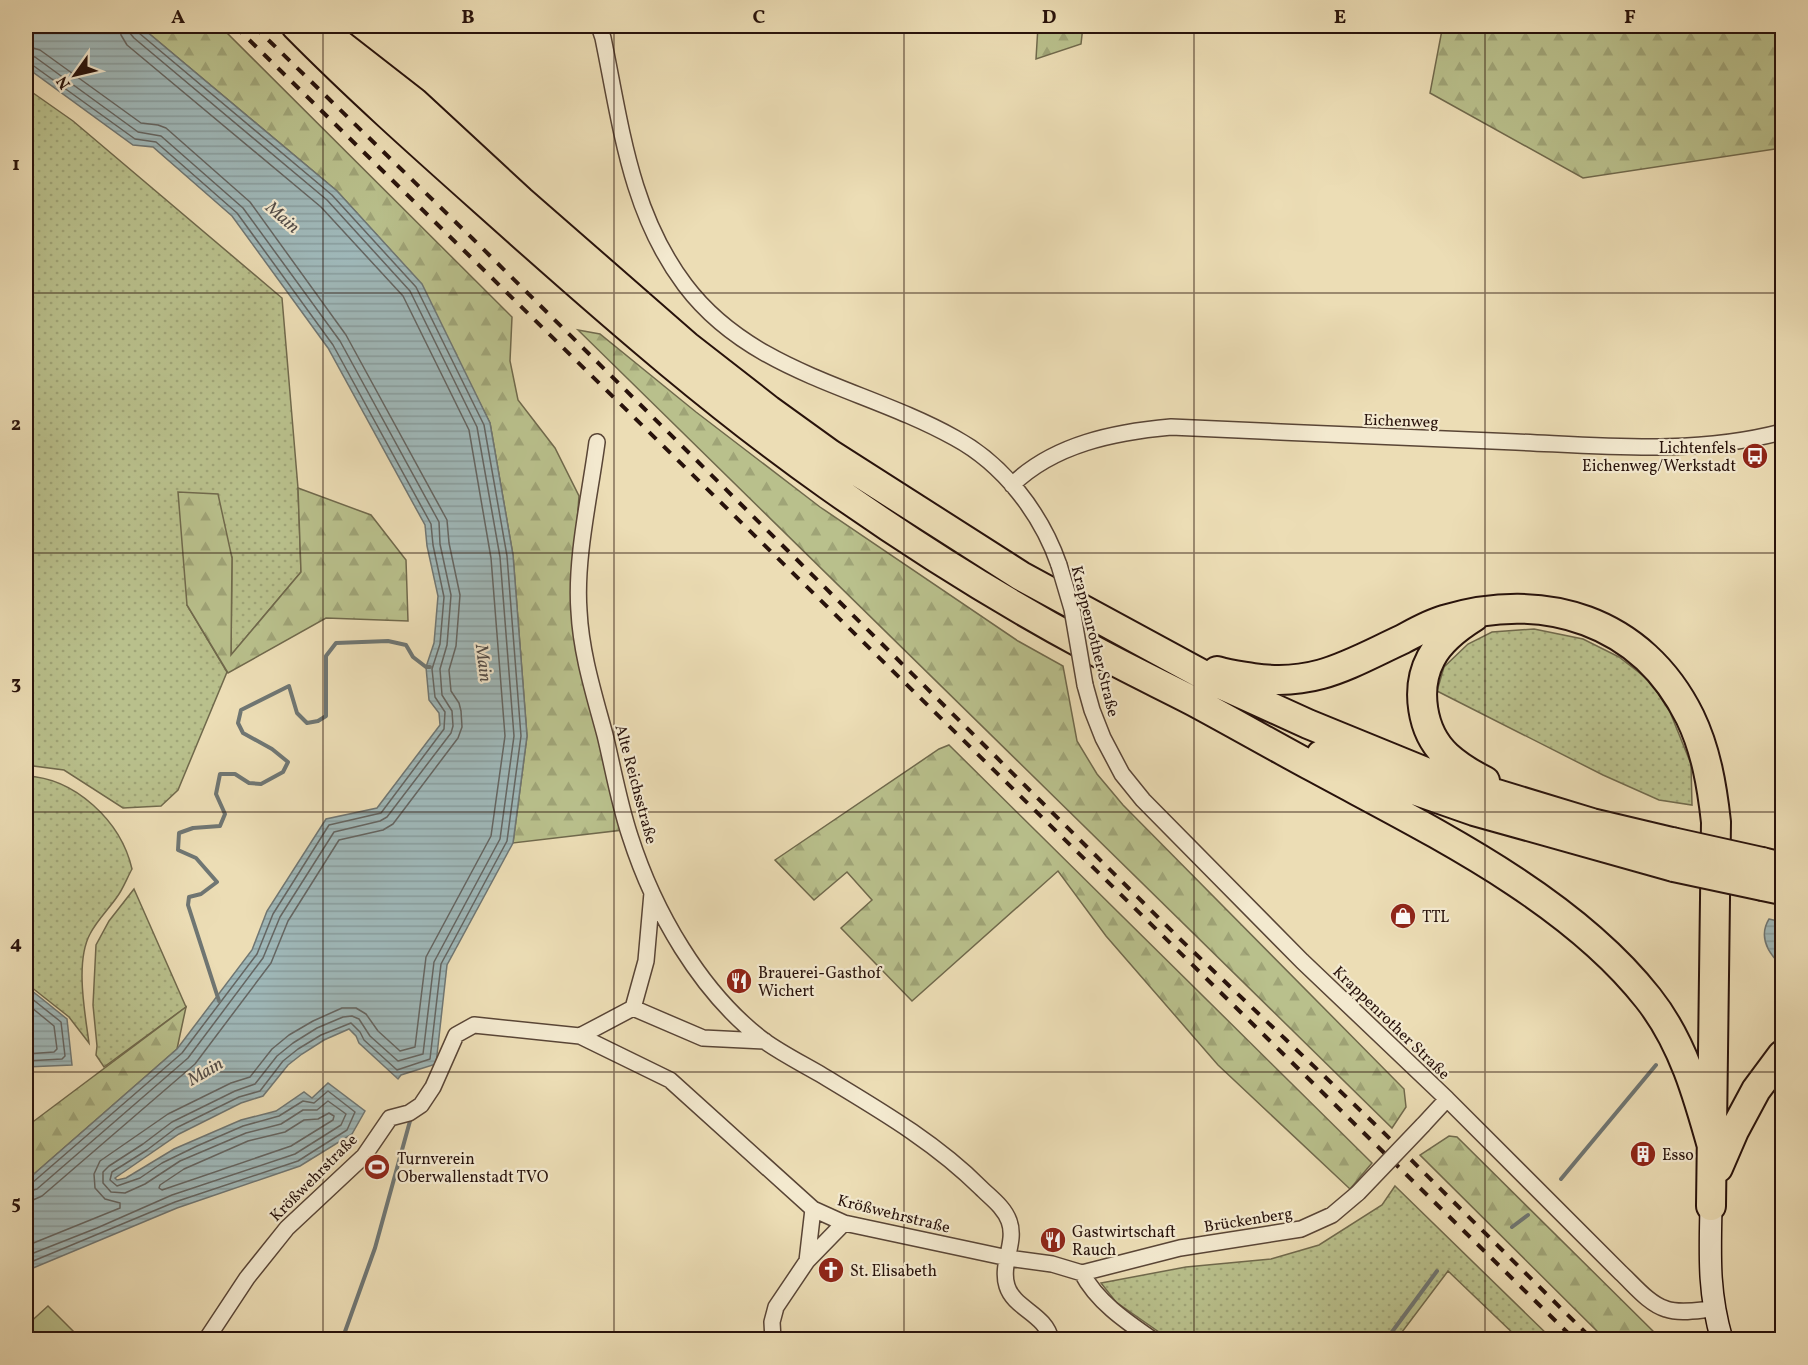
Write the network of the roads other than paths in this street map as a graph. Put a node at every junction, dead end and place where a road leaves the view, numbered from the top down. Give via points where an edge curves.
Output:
1 (296, 26) edge
2 (315, 26) edge
3 (599, 26) edge
4 (1782, 432) edge
5 (597, 442) dead end
6 (1012, 485) junction
7 (1483, 611) junction
8 (1139, 641) junction
9 (1195, 702) junction
10 (1526, 803) junction
11 (1673, 854) junction
12 (1772, 876) edge
13 (652, 892) junction
14 (633, 1008) junction
15 (580, 1036) junction
16 (765, 1041) junction
17 (1782, 1055) edge
18 (1447, 1099) junction
19 (1713, 1149) junction
20 (1711, 1195) junction
21 (813, 1209) junction
22 (844, 1223) junction
23 (1008, 1258) junction
24 (807, 1261) junction
25 (1082, 1273) junction
26 (1713, 1309) junction
27 (206, 1340) edge
28 (773, 1340) edge
29 (1051, 1340) edge
30 (1153, 1340) edge
31 (1722, 1340) edge

1 - 9 highway via 396,123 601,305 742,421 909,540 1085,646
2 - 8 highway via 414,102 653,317 769,410 984,554
3 - 6 street, Krappenrother Straße via 637,194 651,229 686,286 734,333 765,353 957,439
4 - 6 street, Eichenweg via 1712,446 1630,447 1171,427 1135,430 1069,449
5 - 13 street, Alte Reichsstraße via 579,574 584,652 630,836
6 - 18 street, Krappenrother Straße, bridge via 1053,546 1092,710 1122,774 1302,961
7 - 8 highway via 1441,621 1344,668 1311,678 1274,681 1225,674
7 - 10 highway via 1447,638 1431,657 1423,682 1423,709 1428,730 1446,755
7 - 19 highway via 1548,609 1611,631 1638,650 1667,679 1690,717 1707,763 1716,822
8 - 10 highway via 1308,724 1428,773
9 - 11 highway via 1391,782 1474,811
9 - 19 highway via 1485,863 1532,893 1597,944 1634,981 1675,1038
10 - 11 highway
11 - 12 highway, bridge
13 - 14 street via 646,961
13 - 16 street, Alte Reichsstraße via 679,944 703,977 740,1020
14 - 15 street
14 - 16 street via 703,1038
15 - 21 street, Krößwehrstraße via 670,1080
15 - 27 street, Krößwehrstraße via 474,1025 456,1035 421,1105 390,1118 364,1156 287,1228 247,1278
16 - 23 street, Alte Reichsstraße via 887,1115 957,1164 1010,1222
17 - 20 highway via 1756,1090 1734,1131
18 - 25 street, Brückenberg, bridge via 1332,1215 1301,1229 1180,1248
18 - 26 street, Krappenrother Straße via 1658,1305 1674,1311
19 - 20 highway
20 - 26 street
21 - 22 street, Krößwehrstraße
21 - 24 street
22 - 23 street, Krößwehrstraße
22 - 24 street
23 - 25 street
23 - 29 street, Alte Reichsstraße via 1007,1286 1018,1302 1040,1318
24 - 28 street via 776,1307
25 - 30 street via 1100,1298
26 - 31 street

